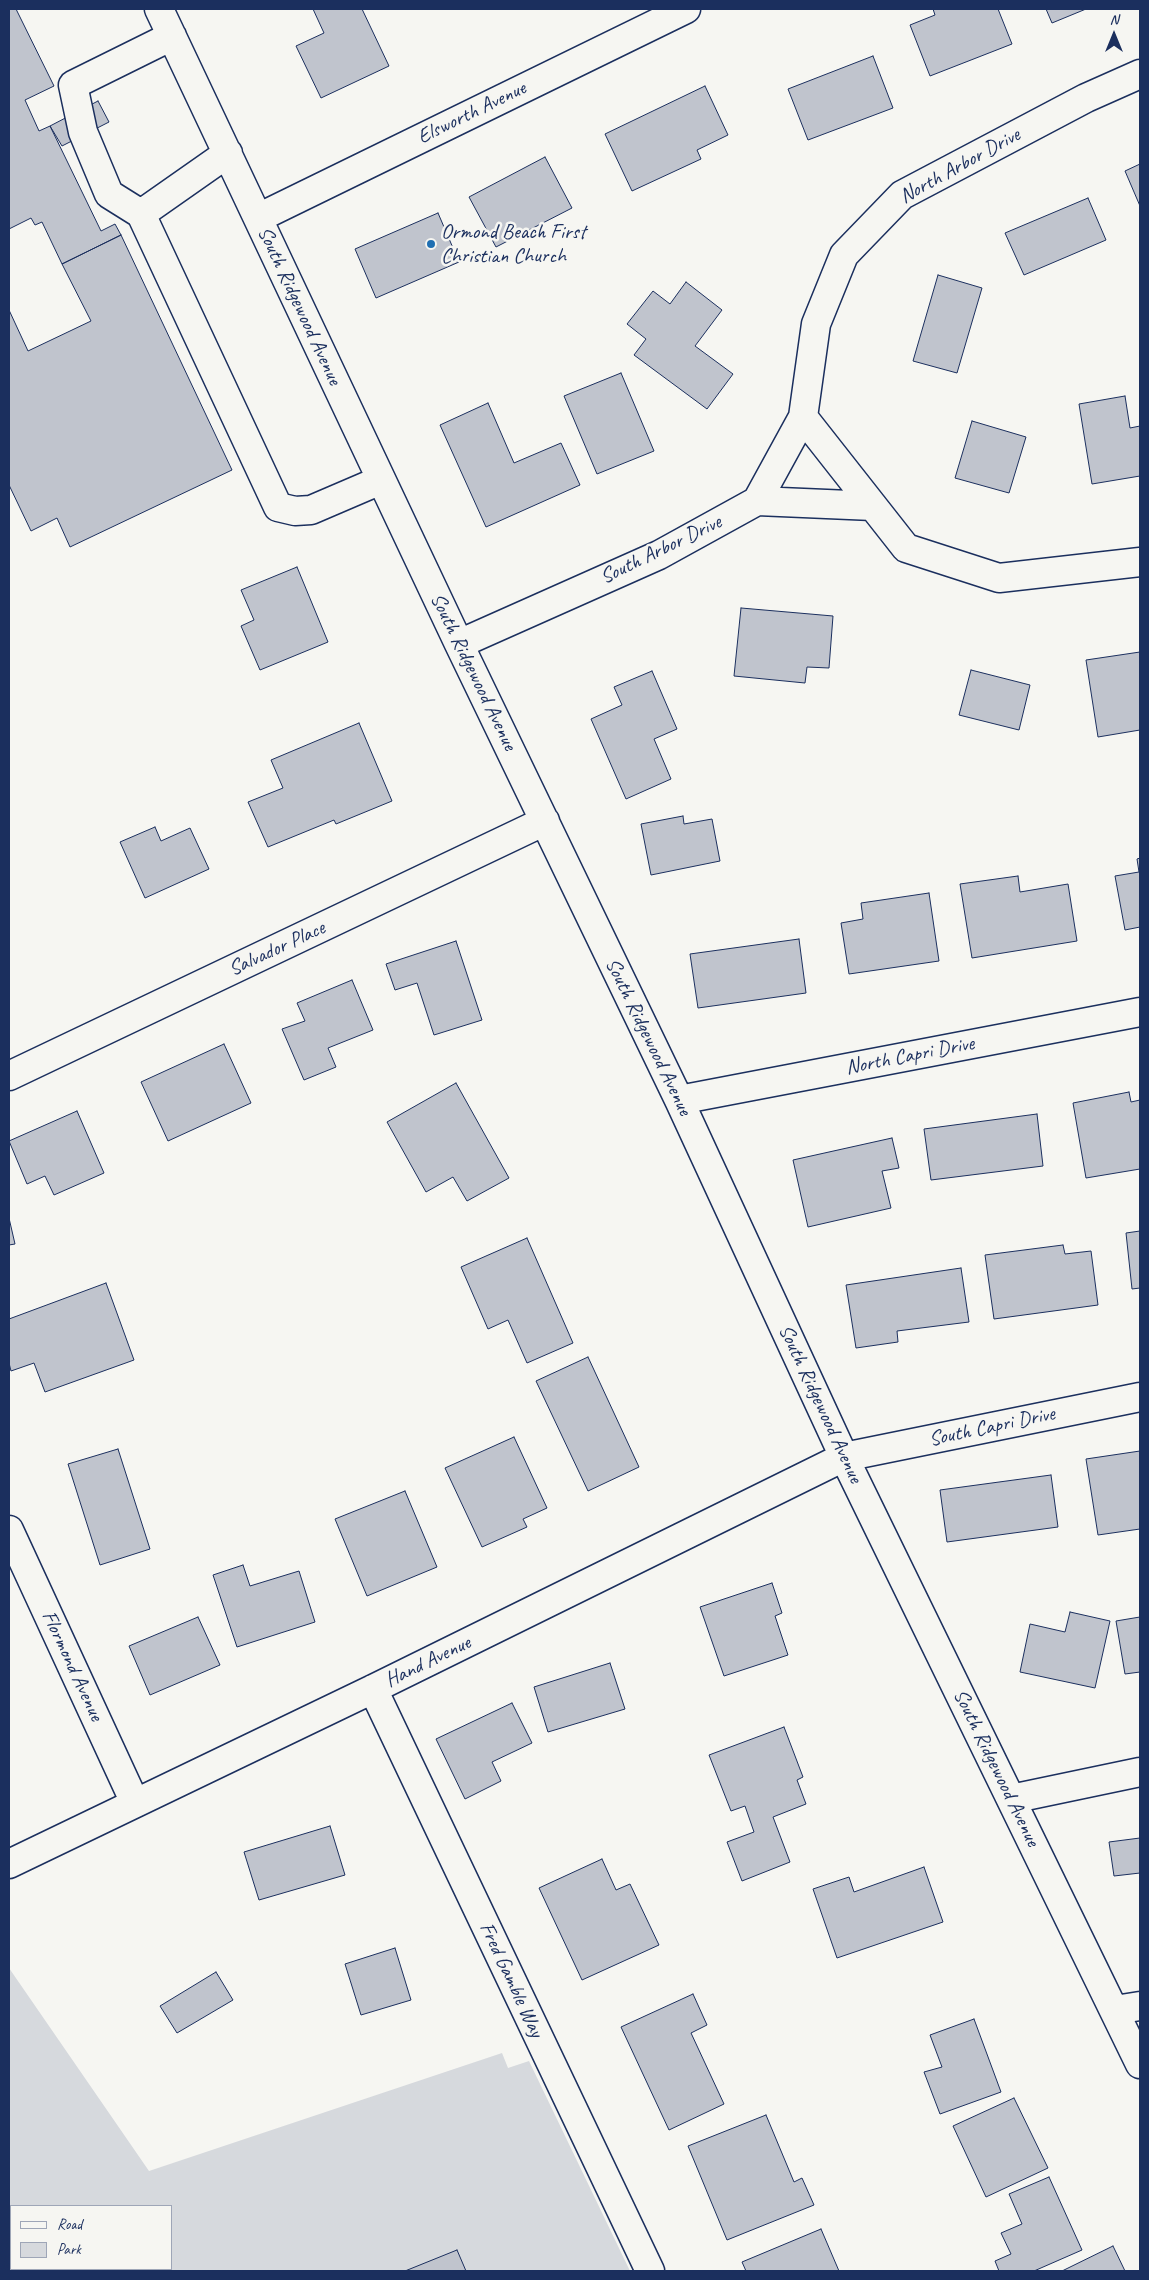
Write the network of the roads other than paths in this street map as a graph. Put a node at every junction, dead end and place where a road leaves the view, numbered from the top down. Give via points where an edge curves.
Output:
1 (159, 9) edge
2 (686, 9) edge
3 (172, 36) junction
4 (1140, 74) edge
5 (228, 153) junction
6 (141, 214) junction
7 (258, 218) junction
8 (803, 417) junction
9 (381, 480) junction
10 (757, 502) junction
11 (873, 506) junction
12 (1140, 562) edge
13 (459, 644) junction
14 (545, 822) junction
15 (1140, 1012) edge
16 (9, 1076) edge
17 (679, 1100) junction
18 (1140, 1397) edge
19 (844, 1457) junction
20 (9, 1530) edge
21 (372, 1690) junction
22 (1140, 1772) edge
23 (1011, 1799) junction
24 (135, 1803) junction
25 (9, 1864) edge
26 (1128, 2008) edge
27 (1140, 2064) edge
28 (650, 2271) edge

1 - 3 street, South Ridgewood Avenue
2 - 7 street, Elsworth Avenue
3 - 5 street, South Ridgewood Avenue
3 - 6 street via 73,84 83,132 109,194
4 - 8 street, North Arbor Drive via 1086,98 902,195 844,255 816,324
5 - 6 street
5 - 7 street, South Ridgewood Avenue
6 - 9 street via 278,507 311,510
7 - 9 street, South Ridgewood Avenue
8 - 10 street, North Arbor Drive
8 - 11 street
9 - 13 street, South Ridgewood Avenue
10 - 11 street
10 - 13 street, South Arbor Drive via 659,555
11 - 12 street via 906,548 999,578
13 - 14 street, South Ridgewood Avenue
14 - 16 street, Salvador Place
14 - 17 street, South Ridgewood Avenue
15 - 17 street, North Capri Drive
17 - 19 street, South Ridgewood Avenue
18 - 19 street, South Capri Drive
19 - 21 street, Hand Avenue
19 - 23 street, South Ridgewood Avenue
20 - 24 street, Flormond Avenue
21 - 24 street, Hand Avenue
21 - 28 street, Fred Gamble Way
22 - 23 street
23 - 26 street, South Ridgewood Avenue
24 - 25 street, Hand Avenue
26 - 27 street, South Ridgewood Avenue

